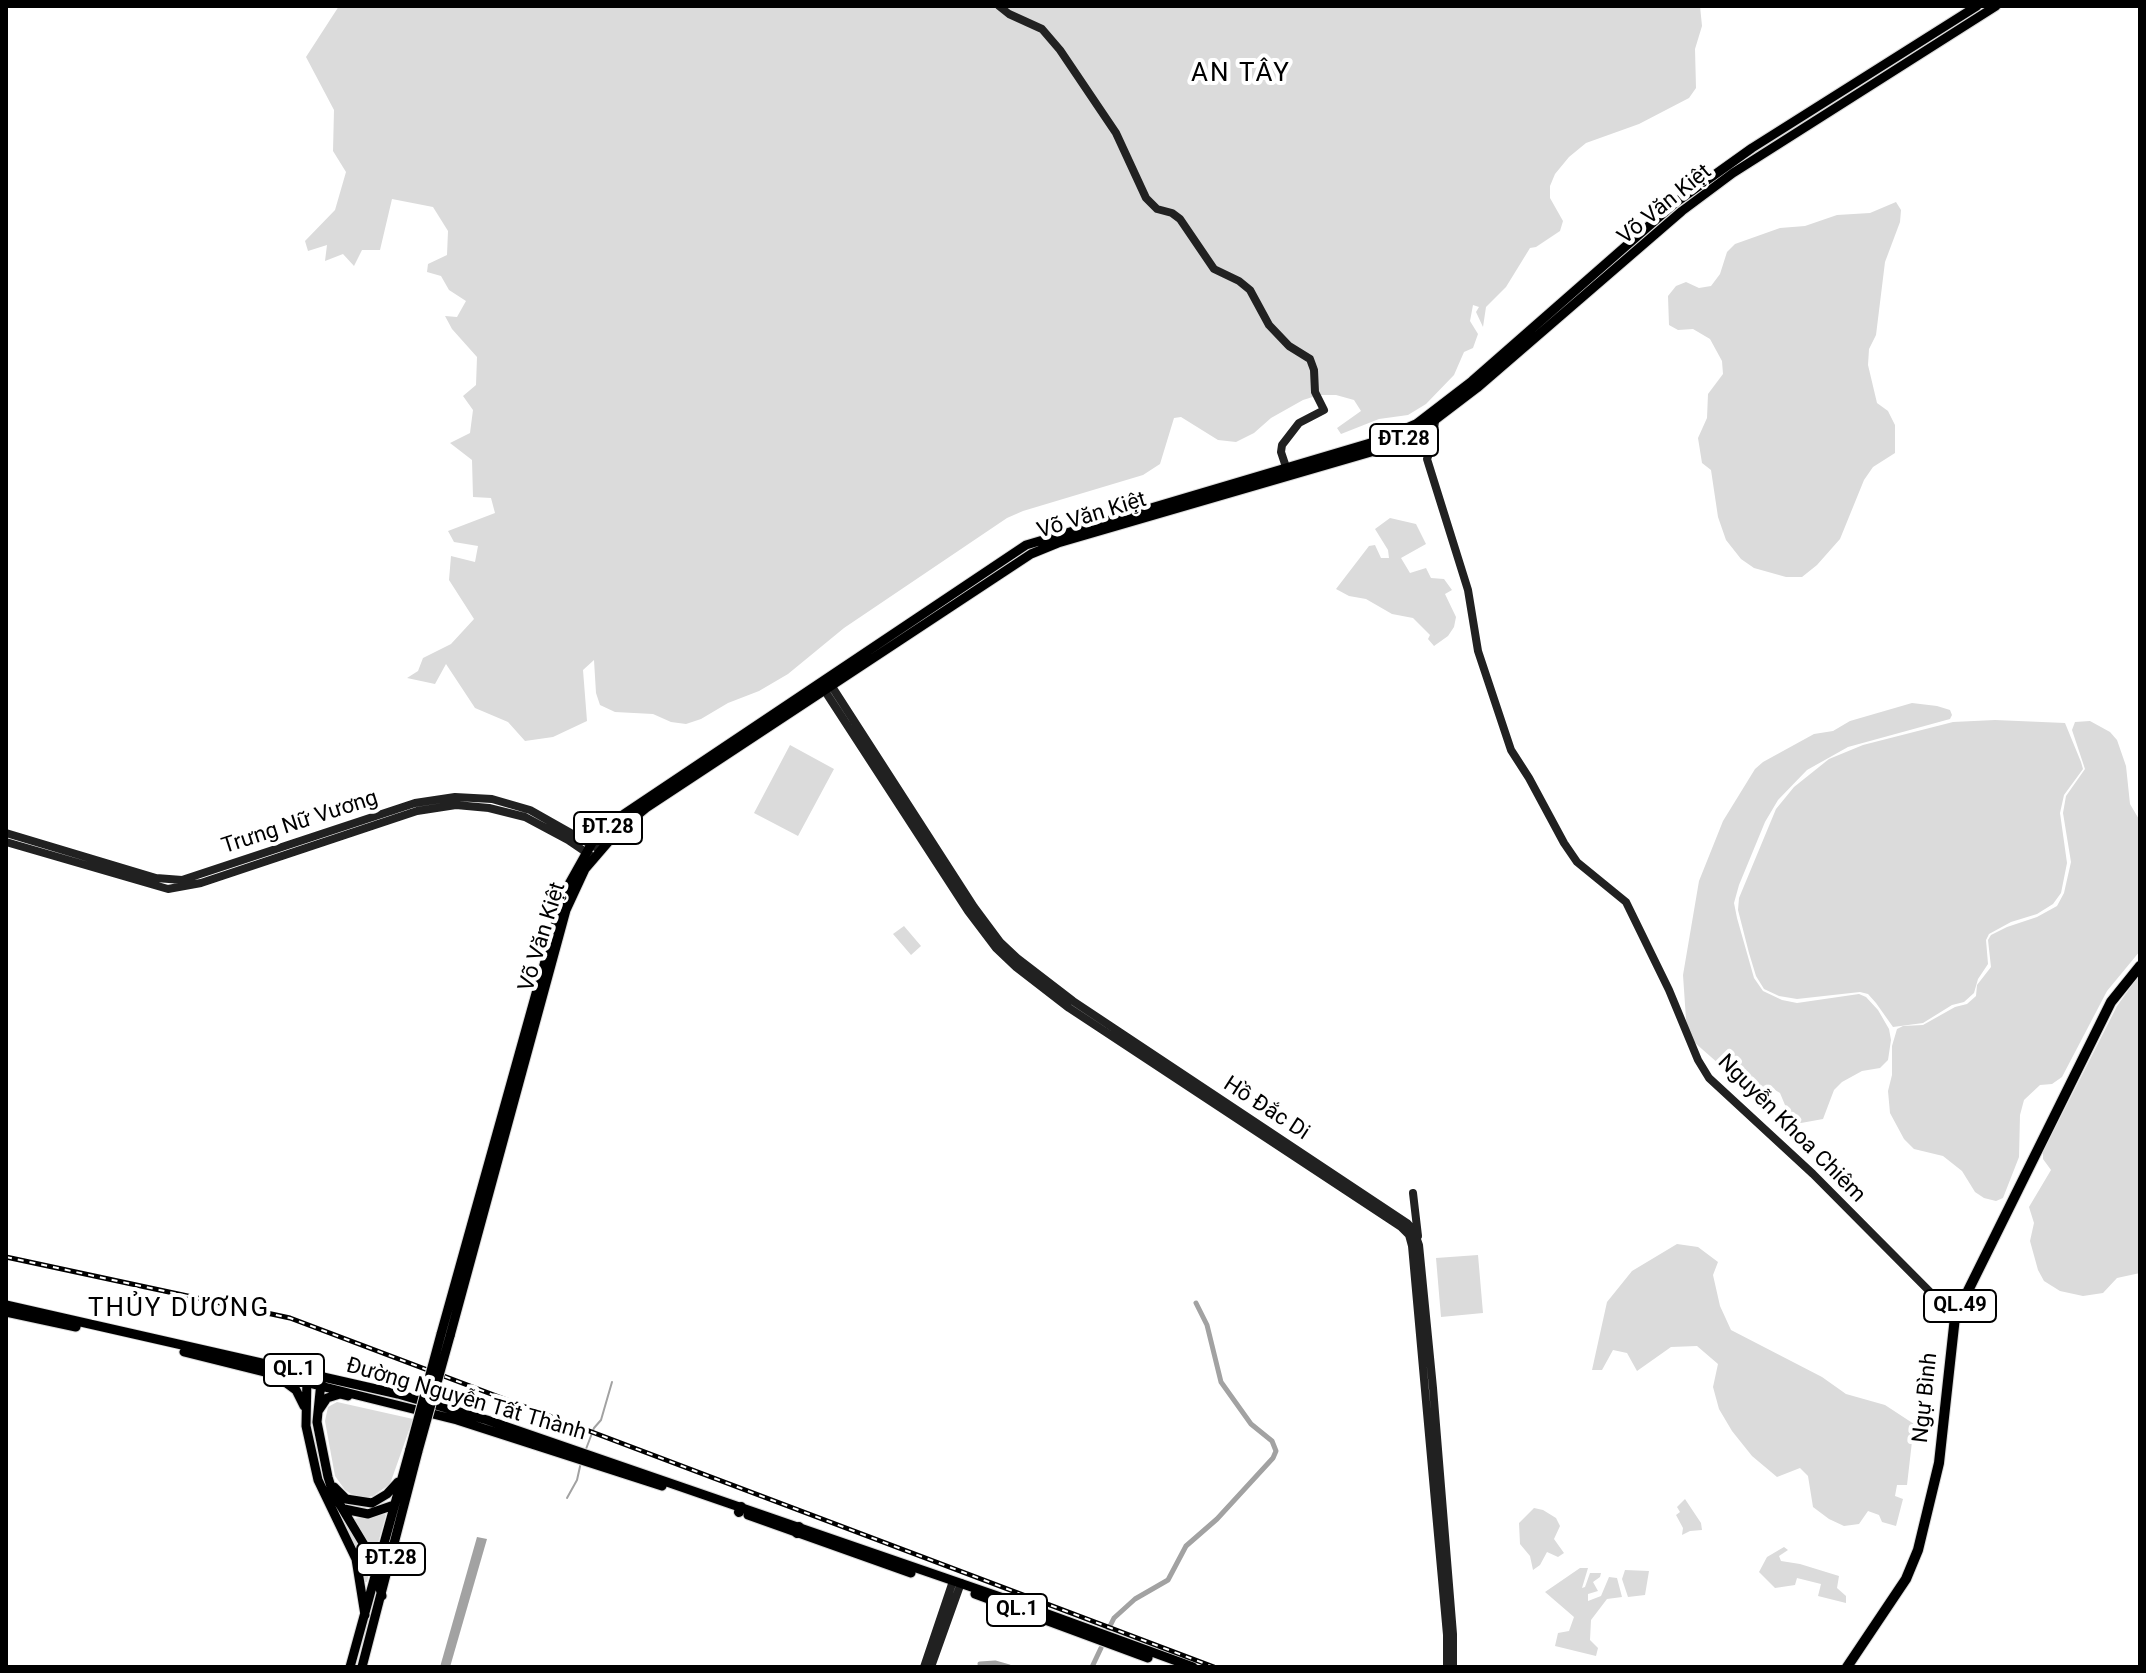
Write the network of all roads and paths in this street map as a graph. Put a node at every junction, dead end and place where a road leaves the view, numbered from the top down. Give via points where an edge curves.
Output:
1 (999, 6) edge
2 (1977, 6) edge
3 (1996, 6) edge
4 (1679, 207) junction
5 (1432, 418) junction
6 (1288, 472) junction
7 (826, 685) junction
8 (6, 833) edge
9 (6, 842) edge
10 (592, 851) junction
11 (68, 856) junction
12 (2140, 966) edge
13 (1413, 1193) dead end
14 (1411, 1233) junction
15 (1419, 1245) junction
16 (6, 1305) edge
17 (6, 1312) edge
18 (1955, 1317) junction
19 (181, 1348) junction
20 (251, 1368) junction
21 (307, 1377) junction
22 (321, 1380) junction
23 (396, 1403) junction
24 (305, 1409) junction
25 (317, 1417) junction
26 (576, 1454) junction
27 (408, 1470) junction
28 (328, 1477) junction
29 (318, 1480) junction
30 (392, 1506) junction
31 (343, 1509) junction
32 (376, 1569) junction
33 (956, 1585) junction
34 (382, 1596) junction
35 (365, 1615) junction
36 (934, 1649) junction
37 (1140, 1652) junction
38 (350, 1667) edge
39 (362, 1667) edge
40 (924, 1667) edge
41 (931, 1667) edge
42 (1174, 1667) edge
43 (1193, 1667) edge
44 (1450, 1667) edge
45 (1847, 1667) edge

1 - 6 street via 1042,29 1116,133 1146,198 1180,219 1214,269 1250,290 1269,325 1310,359 1324,410 1299,423 1282,445
2 - 4 main road, Võ Văn Kiệt / ĐT.28 via 1752,148
3 - 4 main road, Võ Văn Kiệt / ĐT.28
4 - 5 main road, Võ Văn Kiệt / ĐT.28
5 - 6 main road, Võ Văn Kiệt / ĐT.28 via 1398,443
5 - 18 street, Nguyễn Khoa Chiêm via 1427,459 1465,576 1478,651 1511,750 1564,843 1577,862 1626,902 1709,1078
6 - 7 main road, Võ Văn Kiệt / ĐT.28 via 1026,545
7 - 10 main road, Võ Văn Kiệt / ĐT.28 via 641,801
7 - 14 street, Hồ Đắc Di via 968,911 1016,967 1069,1008 1407,1223
8 - 11 street, Trưng Nữ Vương
9 - 11 street, Trưng Nữ Vương
10 - 11 street, Trưng Nữ Vương via 530,810 492,799 455,797 182,880
10 - 27 main road, Võ Văn Kiệt / ĐT.28, bridge via 564,893
12 - 18 highway, Ngự Bình / QL.49 via 2111,1002
13 - 15 street
14 - 15 street
14 - 44 street
15 - 44 street via 1451,1611
16 - 19 main road, Đường Nguyễn Tất Thành / QL.1
17 - 19 main road, Đường Nguyễn Tất Thành / QL.1
18 - 45 highway, Ngự Bình / QL.49 via 1939,1463 1918,1550 1906,1579
19 - 20 main road, Đường Nguyễn Tất Thành / QL.1
19 - 21 main road, Đường Nguyễn Tất Thành / QL.1
20 - 21 main road, Đường Nguyễn Tất Thành / QL.1
20 - 24 main road via 292,1385
21 - 22 main road, Đường Nguyễn Tất Thành / QL.1
21 - 24 main road
22 - 23 main road, Đường Nguyễn Tất Thành / QL.1
22 - 25 main road
22 - 26 main road, Đường Nguyễn Tất Thành / QL.1 via 457,1411
23 - 25 main road via 332,1395
23 - 26 main road, Đường Nguyễn Tất Thành / QL.1
24 - 29 main road
25 - 28 main road
26 - 33 main road, Đường Nguyễn Tất Thành / QL.1
27 - 28 main road via 393,1490 372,1503 346,1499
27 - 30 main road, ĐT.28
27 - 34 main road, ĐT.28
28 - 31 main road
29 - 31 main road
29 - 35 main road via 356,1559
30 - 31 main road via 368,1514
30 - 32 main road, ĐT.28
31 - 32 main road
32 - 34 main road
32 - 35 main road, ĐT.28
33 - 36 street
33 - 37 main road, QL.1
34 - 39 main road, ĐT.28
35 - 38 main road, ĐT.28
36 - 40 street
36 - 41 street
37 - 42 main road, QL.1
37 - 43 main road, QL.1

